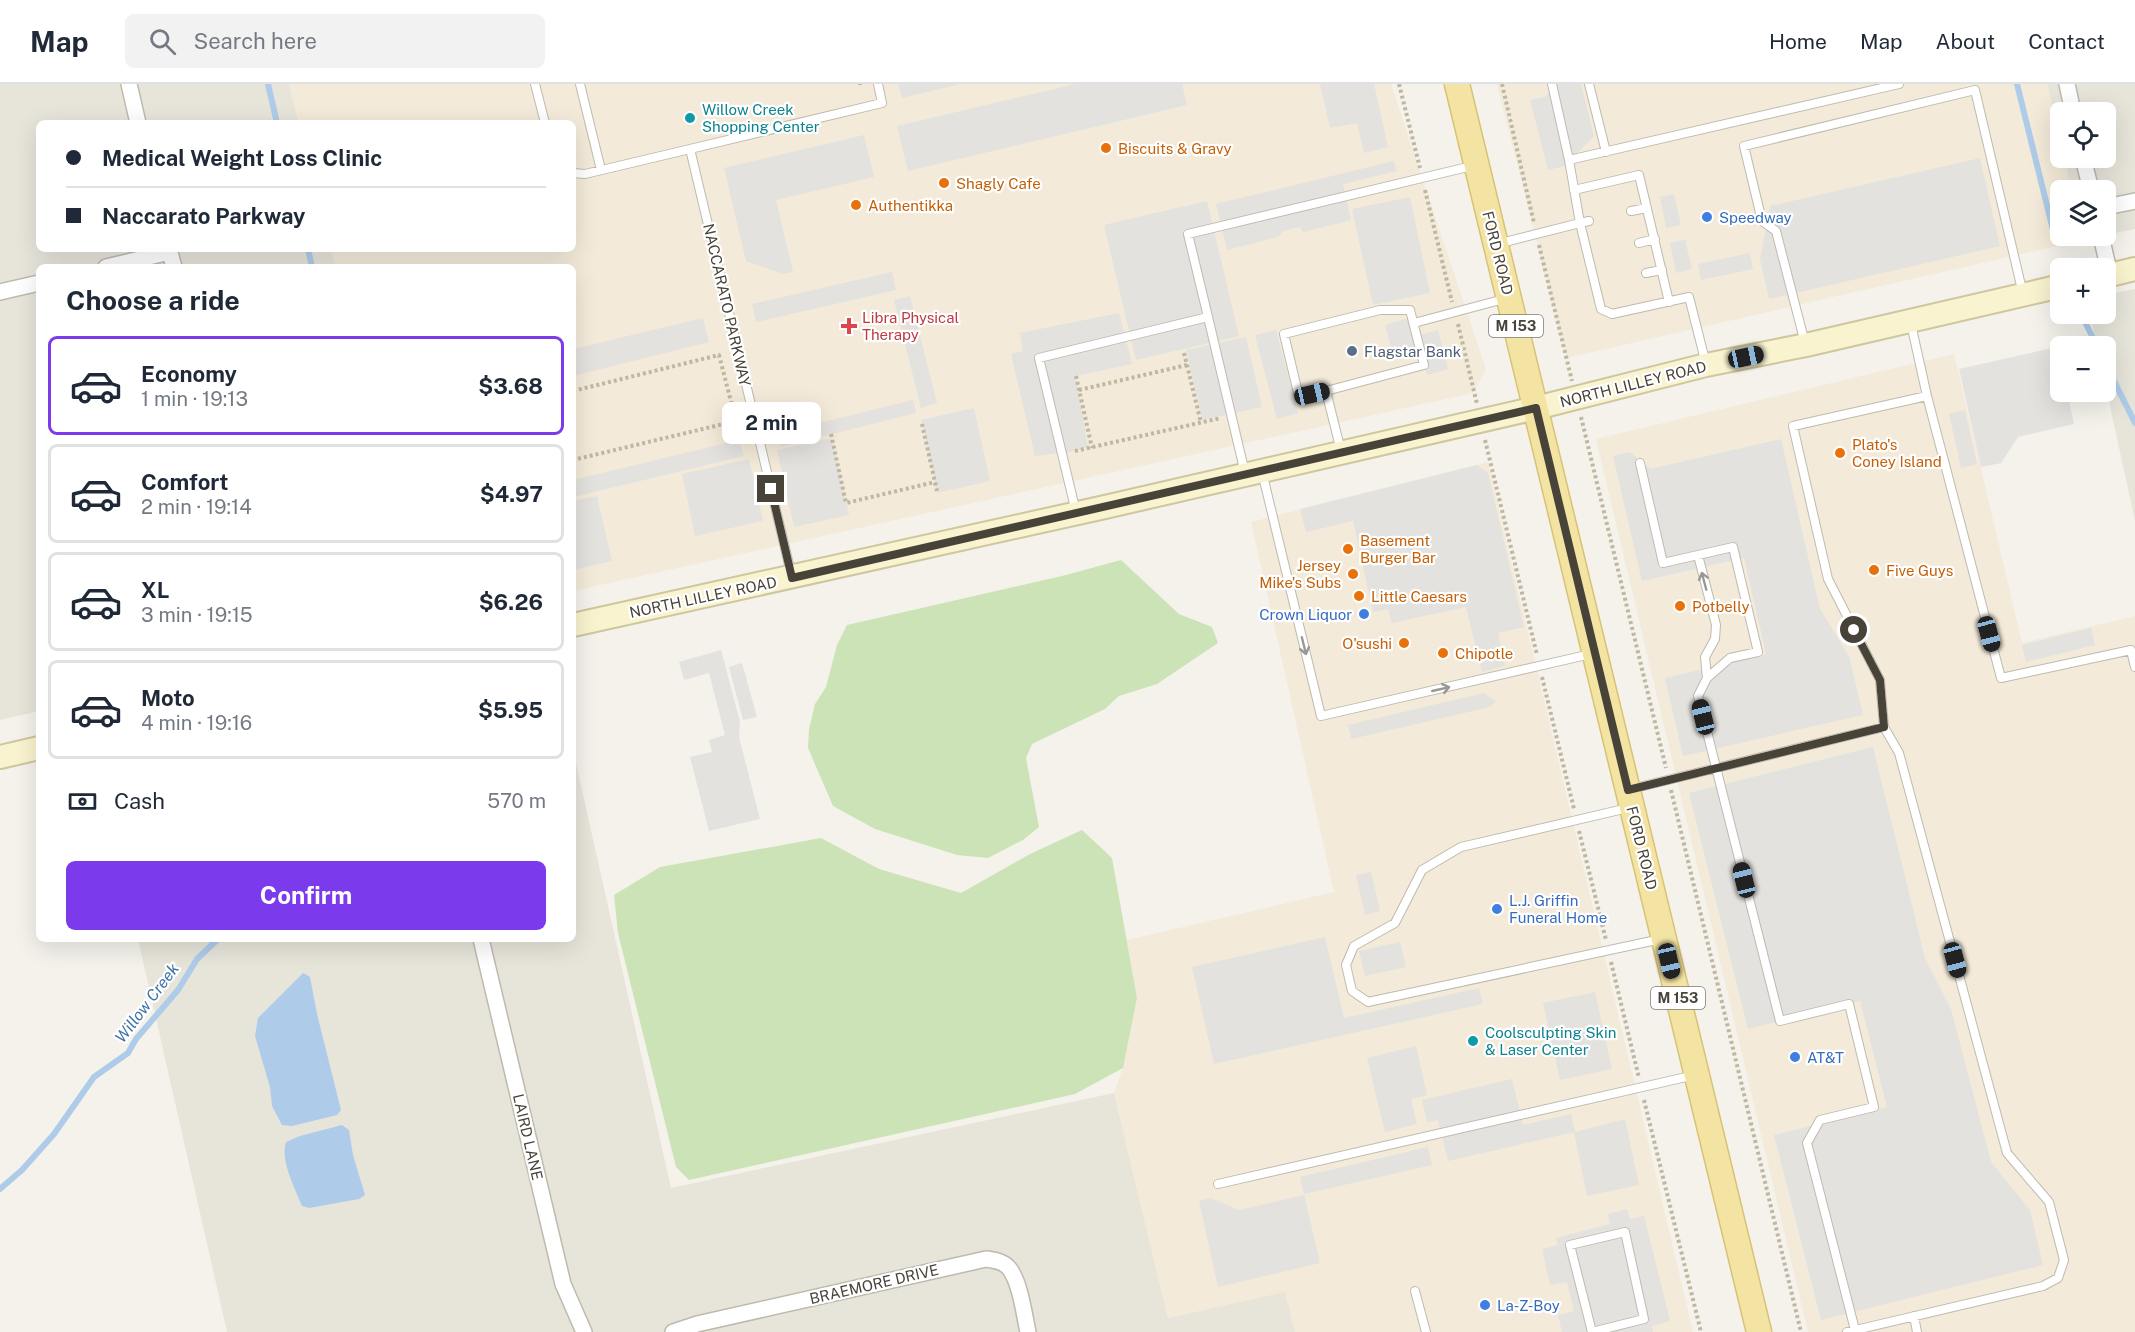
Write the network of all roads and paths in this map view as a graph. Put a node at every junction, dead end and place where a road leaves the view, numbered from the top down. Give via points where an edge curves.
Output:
1 (129, 84) edge
2 (535, 84) edge
3 (580, 84) edge
4 (878, 84) edge
5 (1399, 84) edge
6 (1457, 84) edge
7 (1552, 84) edge
8 (1589, 84) edge
9 (1899, 84) edge
10 (2067, 84) edge
11 (1972, 87) edge
12 (2071, 102) edge
13 (137, 120) edge
14 (543, 120) edge
15 (690, 149) junction
16 (1606, 152) junction
17 (1569, 160) junction
18 (1476, 165) junction
19 (601, 170) junction
20 (576, 173) edge
21 (1422, 178) junction
22 (1574, 189) junction
23 (2135, 201) edge
24 (2116, 205) edge
25 (1647, 208) junction
26 (1631, 211) dead end
27 (1585, 222) junction
28 (1655, 239) junction
29 (1639, 243) dead end
30 (1496, 244) junction
31 (162, 252) edge
32 (117, 264) edge
33 (2135, 269) edge
34 (1662, 270) junction
35 (1646, 273) dead end
36 (2116, 274) edge
37 (36, 284) edge
38 (2050, 289) edge
39 (0, 292) edge
40 (2023, 295) junction
41 (1509, 298) junction
42 (1669, 302) junction
43 (1455, 312) junction
44 (1208, 317) junction
45 (1911, 321) junction
46 (1414, 322) junction
47 (1806, 345) junction
48 (1184, 353) dead end
49 (1187, 365) junction
50 (1706, 365) junction
51 (1076, 376) dead end
52 (1472, 384) dead end
53 (576, 390) edge
54 (1079, 390) junction
55 (1326, 391) junction
56 (1927, 396) junction
57 (1536, 408) junction
58 (1221, 418) dead end
59 (1201, 423) junction
60 (922, 424) dead end
61 (831, 434) dead end
62 (1585, 434) dead end
63 (1486, 443) dead end
64 (1092, 448) junction
65 (1075, 451) dead end
66 (1341, 453) junction
67 (576, 459) edge
68 (1640, 463) dead end
69 (1254, 473) junction
70 (935, 482) junction
71 (937, 491) dead end
72 (1077, 513) junction
73 (1698, 555) junction
74 (792, 578) junction
75 (576, 624) edge
76 (1535, 646) dead end
77 (1595, 653) junction
78 (2135, 668) edge
79 (1707, 678) junction
80 (1544, 685) dead end
81 (1884, 727) junction
82 (36, 749) edge
83 (0, 757) edge
84 (1715, 768) junction
85 (1669, 780) junction
86 (1630, 799) junction
87 (1575, 813) dead end
88 (1581, 839) dead end
89 (1664, 939) junction
90 (482, 942) edge
91 (1607, 942) dead end
92 (1612, 969) dead end
93 (1696, 1074) junction
94 (1638, 1077) dead end
95 (1645, 1106) dead end
96 (1218, 1185) dead end
97 (1415, 1291) dead end
98 (1914, 1316) junction
99 (1851, 1331) edge
100 (584, 1332) edge
101 (673, 1332) edge
102 (1028, 1332) edge
103 (1426, 1332) edge
104 (1592, 1332) edge
105 (1701, 1332) edge
106 (1759, 1332) edge
107 (1802, 1332) edge
108 (1917, 1332) edge

1 - 13 street
2 - 14 lane
3 - 19 lane
4 - 15 lane via 882,103
5 - 21 path
6 - 18 main road, FORD ROAD / M 153
7 - 17 lane
8 - 16 lane
9 - 16 lane
10 - 12 street
11 - 40 lane
11 - 47 lane via 1744,146 1762,221 1776,231
15 - 19 lane
15 - 74 lane, NACCARATO PARKWAY
16 - 17 lane
17 - 22 lane
18 - 21 lane
18 - 30 main road, FORD ROAD / M 153
19 - 20 lane
21 - 43 path
21 - 44 lane via 1188,234
22 - 25 lane via 1639,175
22 - 27 lane
23 - 24 street
25 - 26 lane
25 - 28 lane
27 - 30 lane
27 - 42 lane via 1599,284 1600,309 1612,314
28 - 29 lane
28 - 34 lane
30 - 41 main road, FORD ROAD / M 153
31 - 32 street
33 - 36 street
34 - 35 lane
34 - 42 lane
37 - 39 street
38 - 40 street, NORTH LILLEY ROAD
40 - 45 street, NORTH LILLEY ROAD
41 - 43 lane
41 - 57 main road, FORD ROAD / M 153
42 - 50 lane via 1689,297
43 - 46 lane
43 - 52 path
44 - 69 lane
44 - 72 lane via 1039,358
45 - 47 street, NORTH LILLEY ROAD
45 - 56 lane
46 - 55 lane via 1424,365
46 - 55 lane via 1410,310 1380,310 1284,334 1299,397
47 - 50 street, NORTH LILLEY ROAD
48 - 49 path
49 - 54 path
49 - 59 path
50 - 57 street, NORTH LILLEY ROAD
51 - 54 path
53 - 67 path via 719,355 736,421
54 - 64 path
55 - 66 lane
56 - 78 lane via 2001,678 2131,650
56 - 81 lane via 1793,426 1828,579 1880,680
57 - 66 street, NORTH LILLEY ROAD
57 - 77 main road, FORD ROAD / M 153
58 - 59 path
59 - 64 path
60 - 70 path
61 - 70 path via 846,503
62 - 85 path
63 - 76 path
64 - 65 path
66 - 69 street, NORTH LILLEY ROAD
68 - 73 lane via 1663,562
69 - 72 street, NORTH LILLEY ROAD
69 -> 77 lane via 1280,549 1321,716
70 - 71 path
72 - 74 street, NORTH LILLEY ROAD
79 -> 73 lane via 1704,657 1715,639 1716,625
73 - 79 lane via 1733,547 1758,652 1730,658
74 - 75 street, NORTH LILLEY ROAD
77 - 86 main road, FORD ROAD / M 153
79 - 84 lane via 1698,696
80 - 87 path
81 - 84 lane
81 - 98 lane via 1899,753 2007,1154 2049,1202 2064,1260 2058,1278 2043,1286
82 - 83 street
84 - 85 lane
84 - 99 lane via 1780,1021 1849,1004 1874,1107 1820,1120 1808,1143
85 - 86 lane
85 - 107 path
86 - 89 main road, FORD ROAD / M 153
86 - 89 lane via 1461,847 1422,870 1395,923 1354,946 1346,965 1352,992 1368,1002
88 - 91 path
89 - 93 main road, FORD ROAD / M 153
90 - 100 street, LAIRD LANE via 563,1284
92 - 94 path
93 - 96 lane
93 - 106 main road, FORD ROAD / M 153
95 - 105 path
97 - 103 lane
98 - 99 lane
98 - 108 lane
101 - 102 street, BRAEMORE DRIVE via 986,1259 1007,1266 1015,1278
104 - 104 lane via 1570,1245 1625,1232 1644,1319

